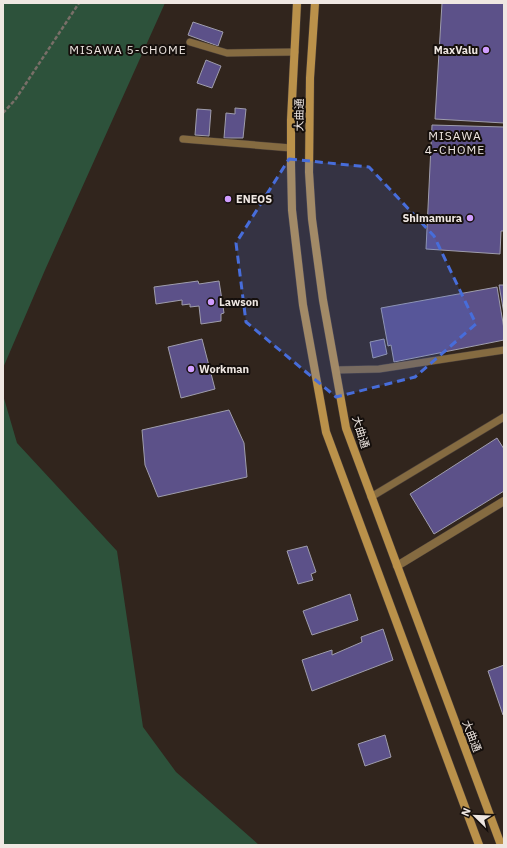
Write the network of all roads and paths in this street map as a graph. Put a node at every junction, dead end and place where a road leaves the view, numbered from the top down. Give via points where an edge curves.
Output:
1 (79, 3) edge
2 (297, 3) edge
3 (315, 3) edge
4 (190, 42) dead end
5 (295, 52) junction
6 (3, 113) edge
7 (183, 139) dead end
8 (291, 148) junction
9 (504, 350) edge
10 (336, 370) junction
11 (504, 417) edge
12 (371, 497) junction
13 (504, 501) edge
14 (397, 566) junction
15 (479, 845) edge
16 (501, 845) edge

1 - 6 path via 15,100
2 - 5 main road, 大曲通
3 - 10 main road, 大曲通 via 310,78 309,172 312,219 323,300
4 - 5 lane via 227,53
5 - 8 main road, 大曲通
7 - 8 lane
8 - 15 main road, 大曲通 via 292,210 303,305 326,432
9 - 10 lane via 379,369
10 - 12 main road, 大曲通 via 346,428
11 - 12 lane
12 - 14 main road, 大曲通
13 - 14 street
14 - 16 main road, 大曲通

